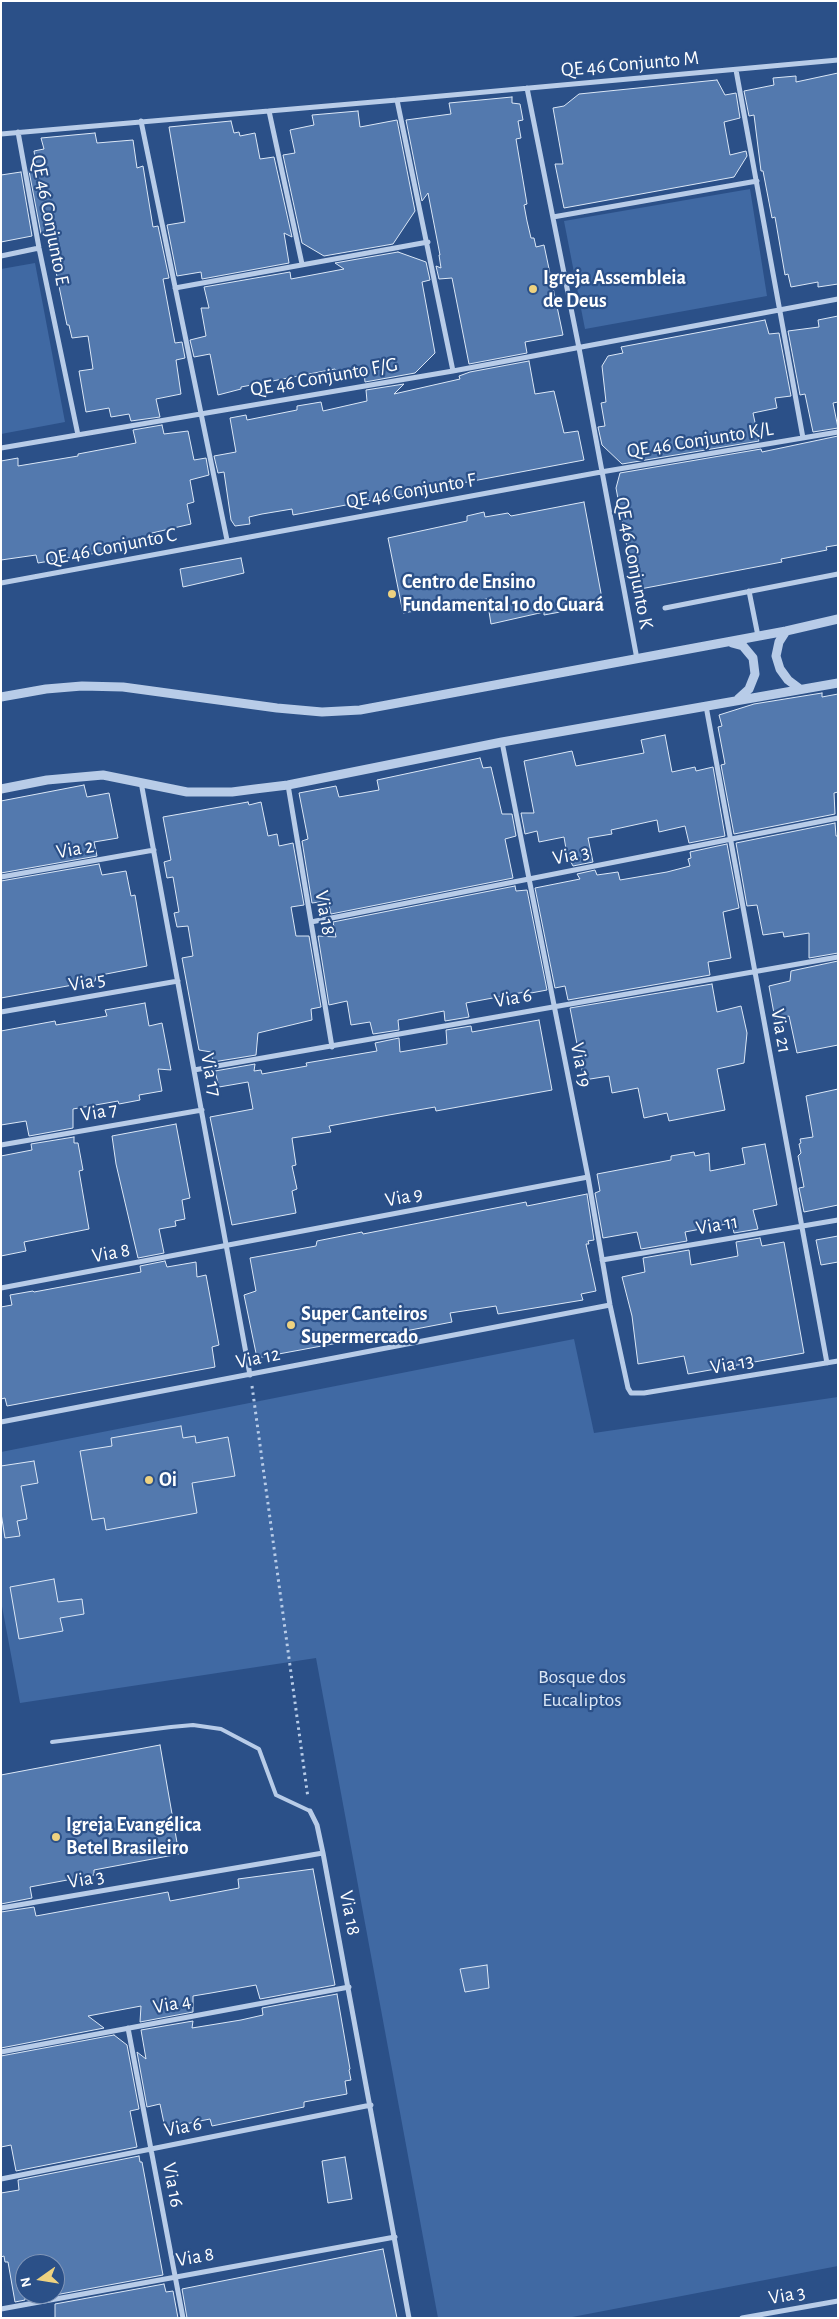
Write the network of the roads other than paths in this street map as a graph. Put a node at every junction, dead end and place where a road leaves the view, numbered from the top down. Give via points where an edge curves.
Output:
1 (838, 60) edge
2 (736, 70) junction
3 (527, 88) junction
4 (397, 100) junction
5 (269, 111) junction
6 (141, 122) junction
7 (18, 132) junction
8 (1, 134) edge
9 (757, 181) junction
10 (553, 217) junction
11 (428, 242) junction
12 (39, 248) junction
13 (1, 256) edge
14 (302, 264) junction
15 (175, 288) junction
16 (838, 299) edge
17 (781, 310) junction
18 (579, 348) junction
19 (453, 371) junction
20 (200, 413) junction
21 (838, 432) edge
22 (78, 434) junction
23 (803, 438) junction
24 (1, 448) edge
25 (601, 472) junction
26 (227, 540) junction
27 (838, 574) edge
28 (1, 582) edge
29 (749, 591) junction
30 (665, 608) dead end
31 (838, 619) edge
32 (786, 631) junction
33 (758, 636) junction
34 (728, 642) junction
35 (637, 659) junction
36 (838, 683) edge
37 (800, 689) junction
38 (1, 697) edge
39 (738, 699) junction
40 (706, 706) junction
41 (502, 742) junction
42 (141, 781) junction
43 (288, 785) junction
44 (1, 789) edge
45 (838, 818) edge
46 (731, 840) junction
47 (154, 850) junction
48 (1, 877) edge
49 (529, 879) junction
50 (311, 922) junction
51 (838, 956) edge
52 (755, 971) junction
53 (178, 981) junction
54 (554, 1006) junction
55 (1, 1012) edge
56 (332, 1046) junction
57 (194, 1070) junction
58 (202, 1110) junction
59 (1, 1145) edge
60 (588, 1177) junction
61 (838, 1220) edge
62 (802, 1226) junction
63 (227, 1247) junction
64 (602, 1260) junction
65 (1, 1288) edge
66 (610, 1305) junction
67 (838, 1361) edge
68 (826, 1363) junction
69 (250, 1375) junction
70 (631, 1393) joint
71 (1, 1422) edge
72 (52, 1742) dead end
73 (310, 1811) joint
74 (323, 1852) junction
75 (1, 1908) edge
76 (348, 1987) junction
77 (128, 2028) junction
78 (1, 2052) edge
79 (371, 2105) junction
80 (150, 2148) junction
81 (1, 2179) edge
82 (394, 2237) junction
83 (174, 2276) junction
84 (838, 2301) edge
85 (1, 2309) edge
86 (786, 2310) junction
87 (183, 2318) edge
88 (409, 2318) edge
89 (742, 2318) edge
90 (787, 2318) edge

1 - 2 street, QE 46 Conjunto M
2 - 3 street, QE 46 Conjunto M
2 - 9 street
3 - 4 street, QE 46 Conjunto M
3 - 10 street, QE 46 Conjunto K
4 - 5 street, QE 46 Conjunto E
4 - 11 street
5 - 6 street, QE 46 Conjunto E
5 - 14 street
6 - 7 street, QE 46 Conjunto E
6 - 15 street
7 - 8 street
7 - 12 street, QE 46 Conjunto E
9 - 10 street
9 - 17 street
10 - 18 street, QE 46 Conjunto K
11 - 14 street
11 - 19 street
12 - 13 street
12 - 22 street, QE 46 Conjunto E
14 - 15 street
15 - 20 street
16 - 17 street, QE 46 Conjunto F/G
17 - 18 street, QE 46 Conjunto F/G
17 - 23 street
18 - 19 street, QE 46 Conjunto F/G
18 - 25 street, QE 46 Conjunto K
19 - 20 street, QE 46 Conjunto F/G
20 - 22 street, QE 46 Conjunto F/G
20 - 26 street
21 - 23 street, QE 46 Conjunto K/L
22 - 24 street
23 - 25 street, QE 46 Conjunto K/L
25 - 26 street, QE 46 Conjunto F
25 - 35 street, QE 46 Conjunto K
26 - 28 street, QE 46 Conjunto C
27 - 29 street, QE 46 Conjunto K
29 - 30 street, QE 46 Conjunto K
29 - 33 street
31 - 32 street
32 - 33 street
32 - 37 street via 776,656 780,669
33 - 34 street
34 - 35 street
34 - 39 street via 743,646 753,658 755,674 750,689
35 - 38 street via 360,710 322,712 286,709 123,687 82,686
36 - 37 street
37 - 39 street
39 - 40 street
40 - 41 street
40 - 46 street, Via 21
41 - 43 street
41 - 49 street, Via 19
42 - 43 street via 204,793
42 - 44 street via 93,775
42 - 47 street, Via 17
43 - 50 street, Via 18
45 - 46 street, Via 3
46 - 49 street, Via 3
46 - 52 street, Via 21
47 - 48 street, Via 2
47 - 53 street, Via 17
49 - 50 street, Via 3
49 - 54 street, Via 19
50 - 56 street, Via 18
51 - 52 street, Via 6
52 - 54 street, Via 6
52 - 62 street, Via 21
53 - 55 street, Via 5
53 - 57 street, Via 17
54 - 56 street, Via 6
54 - 60 street, Via 19
56 - 57 street, Via 6
57 - 58 street, Via 17
58 - 59 street, Via 7
58 - 63 street, Via 17
60 - 63 street, Via 9
60 - 64 street, Via 19
61 - 62 street, Via 11
62 - 64 street, Via 11
62 - 68 street, Via 21
63 - 65 street, Via 8
63 - 69 street, Via 17
64 - 66 street, Via 19
66 - 69 street, Via 12
66 - 70 street, Via 19 via 625,1381
67 - 68 street, Via 13
68 - 70 street, Via 13 via 654,1392
69 - 71 street, Via 12
72 - 73 lane via 193,1725 221,1729 259,1749 276,1795
73 - 74 street, Via 18
74 - 75 street, Via 3
74 - 76 street, Via 18
76 - 77 street, Via 4
76 - 79 street, Via 18
77 - 78 street, Via 4
77 - 80 street, Via 16
79 - 80 street, Via 6
79 - 82 street, Via 18
80 - 81 street, Via 6
80 - 83 street, Via 16
82 - 83 street, Via 8
82 - 88 street, Via 18
83 - 85 street, Via 8
83 - 87 street, Via 16
84 - 86 street, Via 3
86 - 89 street, Via 3
86 - 90 street

